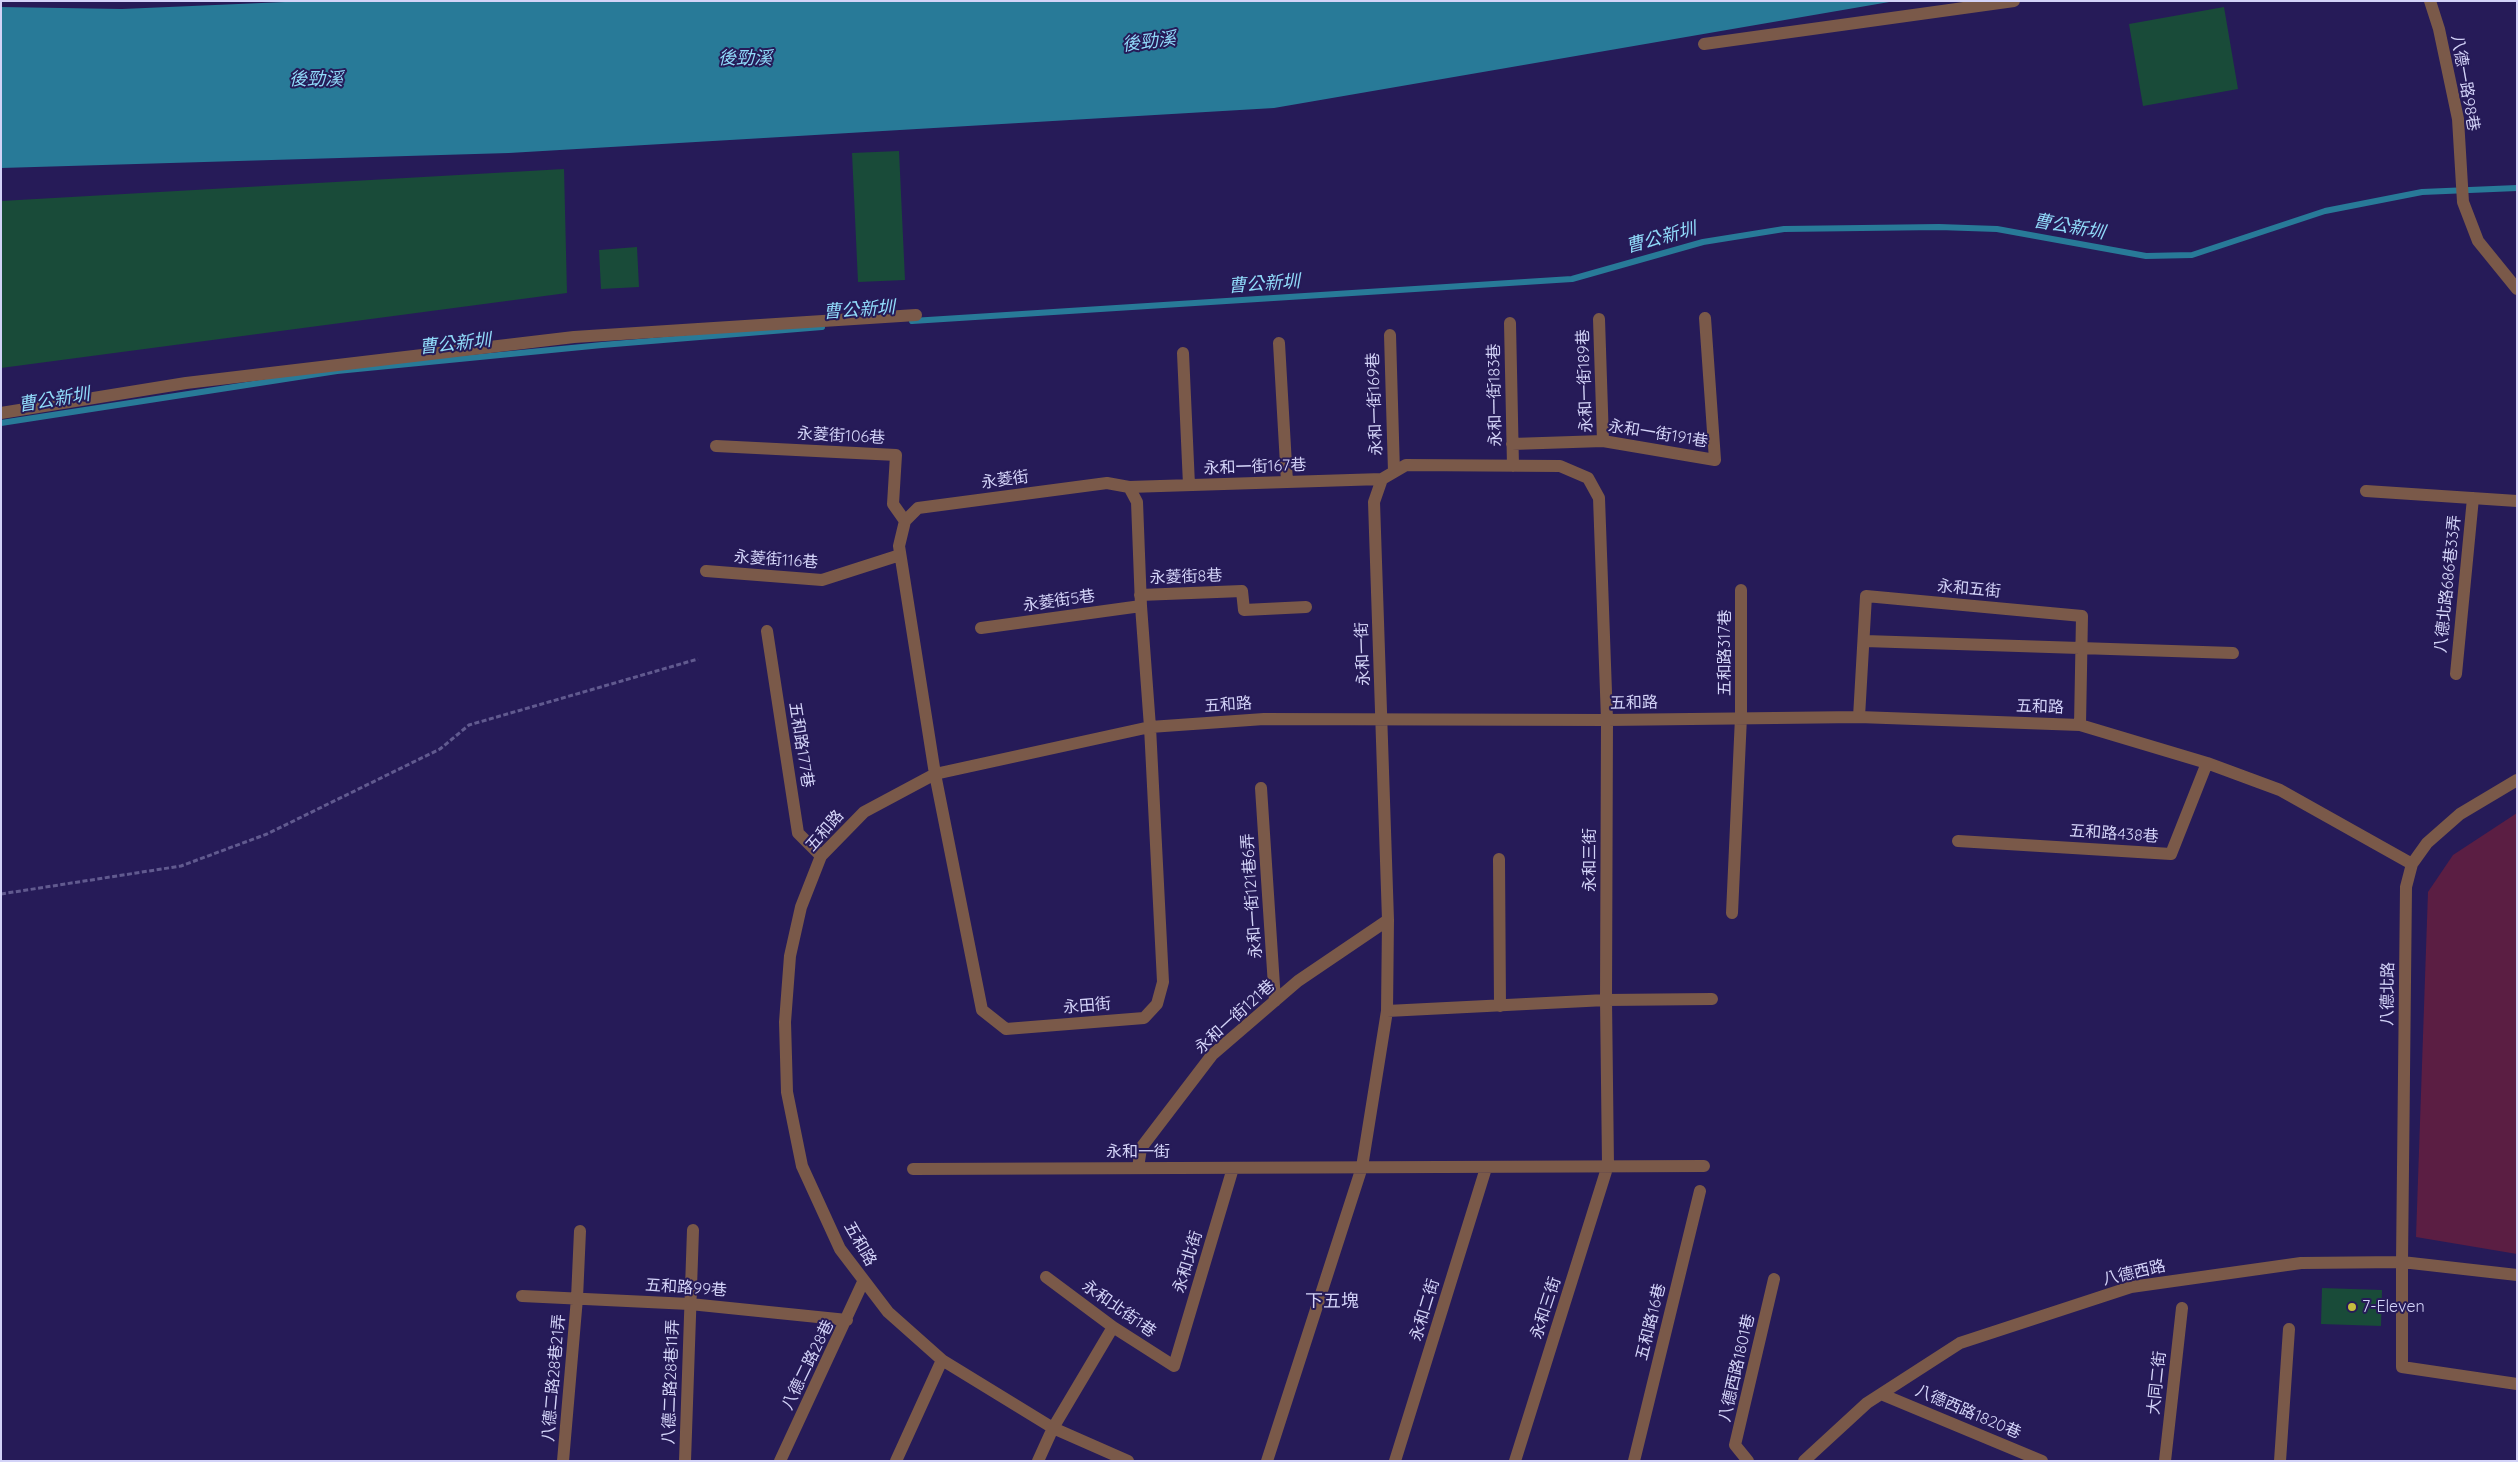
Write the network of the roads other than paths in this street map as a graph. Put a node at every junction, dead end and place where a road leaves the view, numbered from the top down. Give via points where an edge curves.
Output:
1 (2014, 1) edge
2 (2430, 1) edge
3 (1704, 44) dead end
4 (2517, 289) edge
5 (916, 315) dead end
6 (1705, 318) dead end
7 (1599, 320) dead end
8 (1510, 323) dead end
9 (1390, 335) dead end
10 (1279, 343) dead end
11 (1183, 353) dead end
12 (1, 412) edge
13 (1603, 441) junction
14 (1512, 444) junction
15 (716, 446) dead end
16 (1513, 466) junction
17 (1394, 472) junction
18 (1382, 478) junction
19 (1287, 482) junction
20 (1189, 485) junction
21 (1129, 487) junction
22 (2366, 491) dead end
23 (2473, 498) junction
24 (2517, 501) edge
25 (904, 521) junction
26 (900, 555) junction
27 (706, 570) dead end
28 (1741, 590) dead end
29 (1140, 601) junction
30 (1306, 607) dead end
31 (981, 628) dead end
32 (767, 631) dead end
33 (1865, 641) junction
34 (2082, 648) junction
35 (2233, 653) dead end
36 (2456, 674) dead end
37 (1742, 717) junction
38 (1859, 717) junction
39 (1382, 718) junction
40 (1607, 720) junction
41 (2080, 725) junction
42 (1150, 727) junction
43 (2208, 763) junction
44 (935, 774) junction
45 (2517, 780) edge
46 (1260, 788) dead end
47 (1958, 841) dead end
48 (821, 856) junction
49 (1499, 859) dead end
50 (2412, 864) junction
51 (1732, 913) dead end
52 (1388, 920) junction
53 (1712, 998) dead end
54 (1606, 1000) junction
55 (1275, 1001) junction
56 (1500, 1006) junction
57 (1388, 1011) junction
58 (1608, 1165) junction
59 (1704, 1166) dead end
60 (1362, 1167) junction
61 (913, 1168) dead end
62 (1138, 1168) junction
63 (1234, 1168) junction
64 (1486, 1168) junction
65 (1700, 1191) dead end
66 (694, 1230) dead end
67 (580, 1231) dead end
68 (2402, 1262) junction
69 (2517, 1275) edge
70 (1046, 1277) dead end
71 (1774, 1279) dead end
72 (863, 1282) junction
73 (522, 1296) dead end
74 (577, 1298) junction
75 (690, 1304) junction
76 (2182, 1308) dead end
77 (847, 1320) junction
78 (1113, 1327) junction
79 (2289, 1329) dead end
80 (942, 1360) junction
81 (1174, 1366) joint
82 (2517, 1384) edge
83 (1881, 1394) junction
84 (1053, 1428) junction
85 (563, 1461) edge
86 (685, 1461) edge
87 (780, 1461) edge
88 (896, 1461) edge
89 (1038, 1461) edge
90 (1128, 1461) edge
91 (1267, 1461) edge
92 (1395, 1461) edge
93 (1515, 1461) edge
94 (1634, 1461) edge
95 (1748, 1461) edge
96 (1804, 1461) edge
97 (2042, 1461) edge
98 (2165, 1461) edge
99 (2280, 1461) edge

1 - 3 street
2 - 4 street, 八德一路98巷 via 2458,119 2463,202 2478,242
5 - 12 street via 574,337 186,383
6 - 13 street, 永和一街191巷 via 1716,460
7 - 13 street, 永和一街189巷
8 - 14 street, 永和一街183巷
9 - 17 street, 永和一街169巷
10 - 19 street
11 - 20 street
13 - 14 street, 永和一街191巷
14 - 16 street, 永和一街183巷
15 - 25 street, 永菱街106巷 via 896,455 893,504
16 - 17 street via 1406,465
16 - 40 street via 1560,466 1588,478 1599,498
17 - 18 street
18 - 19 street, 永和一街167巷
18 - 39 street, 永和一街 via 1374,502
19 - 20 street, 永和一街167巷
20 - 21 street, 永和一街167巷
21 - 25 street, 永菱街 via 1107,482 918,508
21 - 29 street via 1137,502
22 - 23 street, 八德北路686巷33弄
23 - 24 street, 八德北路686巷33弄
23 - 36 street, 八德北路686巷33弄
25 - 26 street
26 - 27 street, 永菱街116巷 via 822,580
26 - 44 street
28 - 37 street, 五和路317巷
29 - 30 street, 永菱街8巷 via 1242,591 1244,610
29 - 31 street, 永菱街5巷
29 - 42 street
32 - 48 street, 五和路177巷 via 798,833
33 - 34 street
33 - 34 street, 永和五街 via 1866,596 2082,616
33 - 38 street, 永和五街
34 - 35 street
34 - 41 street, 永和五街
37 - 38 street, 五和路
37 - 40 street, 五和路
37 - 51 street
38 - 41 street, 五和路
39 - 40 street, 五和路
39 - 42 street, 五和路 via 1264,719
39 - 52 street, 永和一街
40 - 54 street, 永和三街
41 - 43 street, 五和路
42 - 44 street, 五和路
42 - 44 street, 永田街 via 1163,982 1157,1004 1144,1018 1006,1029 982,1010
43 - 47 street, 五和路438巷 via 2171,854
43 - 50 street, 五和路 via 2280,790
44 - 48 street, 五和路 via 864,812
45 - 50 street, 八德北路 via 2460,814 2427,843
46 - 55 street, 永和一街121巷6弄
48 - 72 street, 五和路 via 801,907 790,956 785,1022 787,1092 802,1166 840,1249
49 - 56 street
50 - 68 street, 八德北路 via 2406,886
52 - 55 street, 永和一街121巷 via 1298,981
52 - 57 street, 永和一街
53 - 54 street
54 - 56 street
54 - 58 street, 永和三街
55 - 62 street, 永和一街121巷 via 1212,1055 1141,1148
56 - 57 street
57 - 60 street, 永和一街
58 - 59 street
58 - 64 street
58 - 93 street, 永和三街
60 - 63 street, 永和一街
60 - 64 street
60 - 91 street, 永和一街
61 - 62 street, 永和一街
62 - 63 street, 永和一街
63 - 81 street, 永和北街
64 - 92 street, 永和二街
65 - 94 street, 五和路16巷
66 - 75 street, 八德二路28巷11弄
67 - 74 street, 八德二路28巷21弄
68 - 69 street, 八德西路
68 - 82 street, 八德北路 via 2402,1367
68 - 83 street, 八德西路 via 2277,1265 2131,1287 1960,1343
70 - 78 street, 永和北街1巷
71 - 95 street, 八德西路1801巷 via 1735,1446
72 - 77 street, 八德二路28巷
72 - 80 street, 五和路 via 888,1312
73 - 74 street, 五和路99巷
74 - 75 street, 五和路99巷
74 - 85 street, 八德二路28巷21弄
75 - 77 street, 五和路99巷
75 - 86 street, 八德二路28巷11弄
76 - 98 street, 大同二街
77 - 87 street, 八德二路28巷
78 - 81 street, 永和北街1巷
78 - 84 street
79 - 99 street
80 - 84 street, 五和路
80 - 88 street
83 - 96 street, 八德西路
83 - 97 street, 八德西路1820巷
84 - 89 street
84 - 90 street, 五和路

